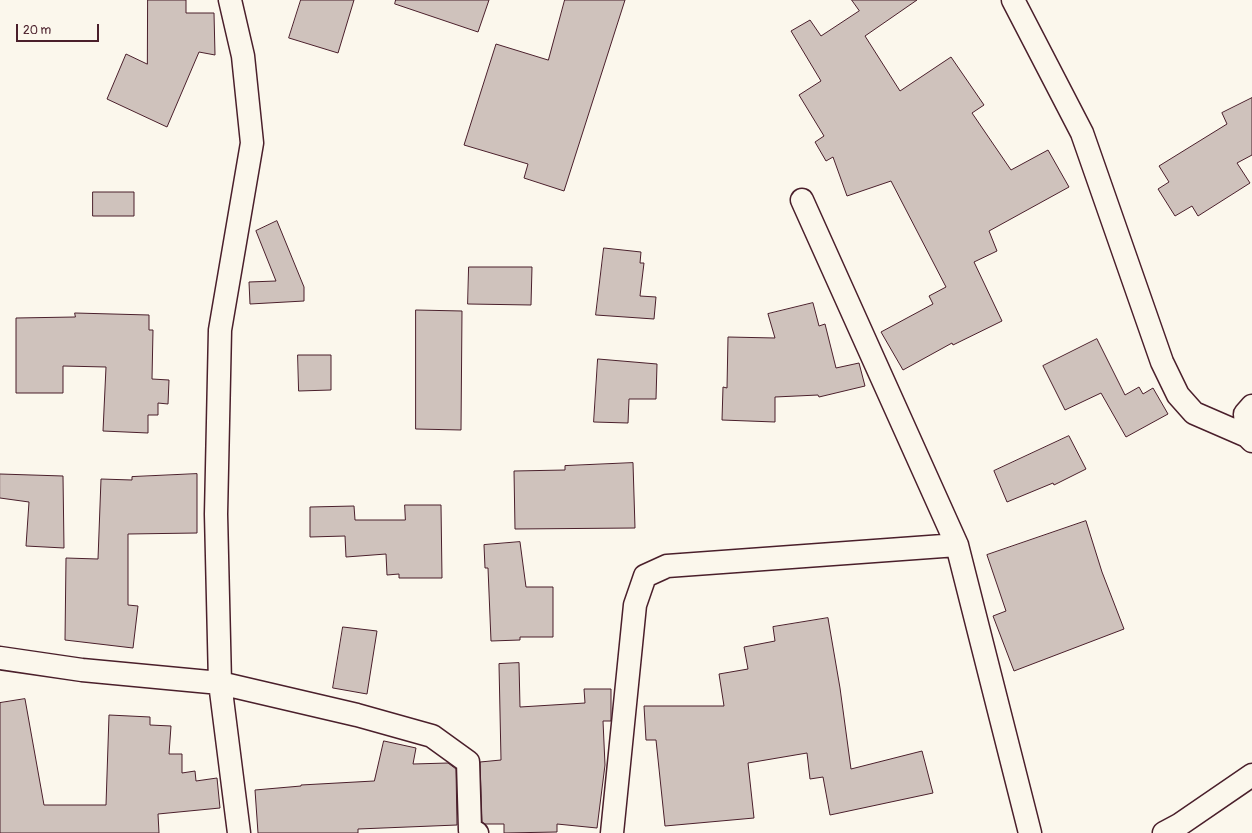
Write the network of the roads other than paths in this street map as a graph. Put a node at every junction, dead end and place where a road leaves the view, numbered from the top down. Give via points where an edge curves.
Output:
1 (230, 0) edge
2 (1013, 0) edge
3 (802, 200) dead end
4 (1252, 406) edge
5 (1250, 438) edge
6 (957, 545) junction
7 (0, 658) edge
8 (220, 683) junction
9 (1252, 775) edge
10 (239, 833) edge
11 (477, 833) edge
12 (612, 833) edge
13 (1030, 833) edge
14 (1164, 833) edge

1 - 8 street via 243,56 252,143 220,330 216,514
2 - 5 street via 1082,133 1162,362 1178,395 1194,413
3 - 6 street
4 - 5 street via 1245,414
6 - 12 street via 667,566 645,576 635,605
6 - 13 street
7 - 8 street via 82,670
8 - 10 street
8 - 11 street via 357,715 432,736 468,762 470,830
9 - 14 street

